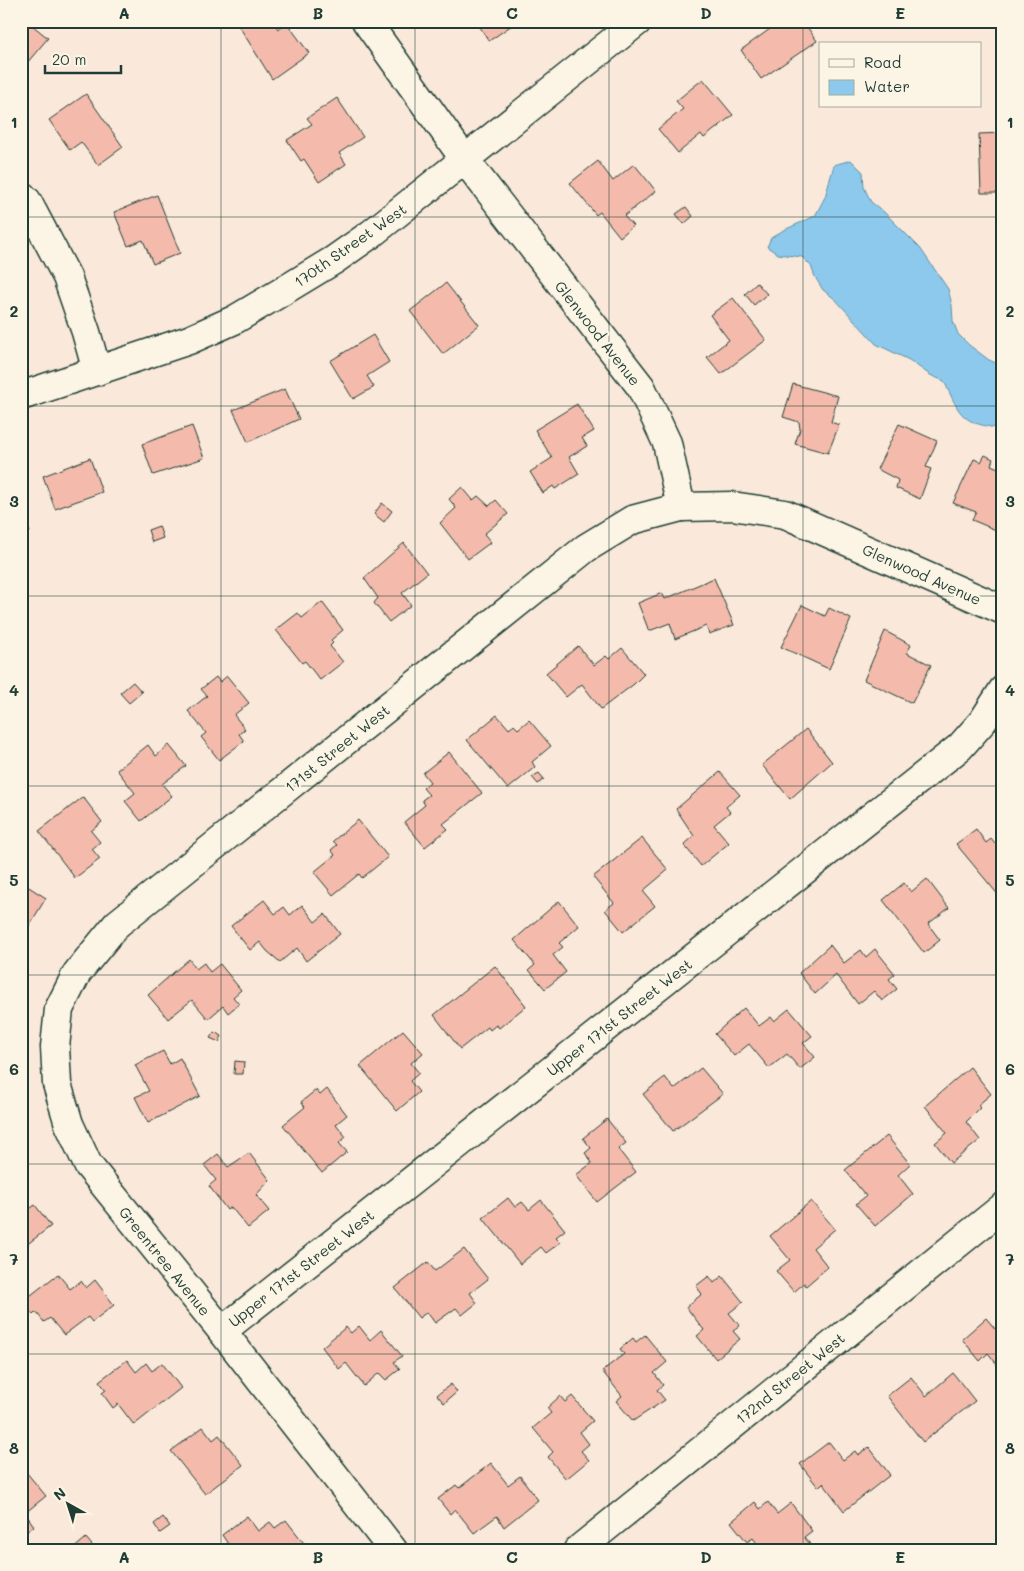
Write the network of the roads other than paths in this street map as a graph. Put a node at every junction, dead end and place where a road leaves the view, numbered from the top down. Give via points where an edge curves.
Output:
1 (366, 21) edge
2 (638, 21) edge
3 (465, 160) junction
4 (21, 195) edge
5 (97, 371) junction
6 (21, 396) edge
7 (681, 507) junction
8 (1003, 610) edge
9 (1003, 690) edge
10 (55, 1047) joint
11 (1003, 1207) edge
12 (222, 1331) junction
13 (393, 1550) edge
14 (578, 1550) edge

1 - 3 street, Glenwood Avenue
2 - 3 street, 170th Street West
3 - 5 street, 170th Street West via 372,234 234,320 190,340
3 - 7 street, Glenwood Avenue via 641,387 667,443
4 - 5 street via 67,276
5 - 6 street, 170th Street West
7 - 8 street, Glenwood Avenue via 732,506 786,514
7 - 10 street, 171st Street West via 632,520 586,548 117,924 77,973 59,1009
9 - 12 street, Upper 171st Street West via 983,721 960,747
10 - 12 street, Greentree Avenue via 57,1084 69,1124 88,1165
11 - 14 street, 172nd Street West
12 - 13 street, Greentree Avenue

